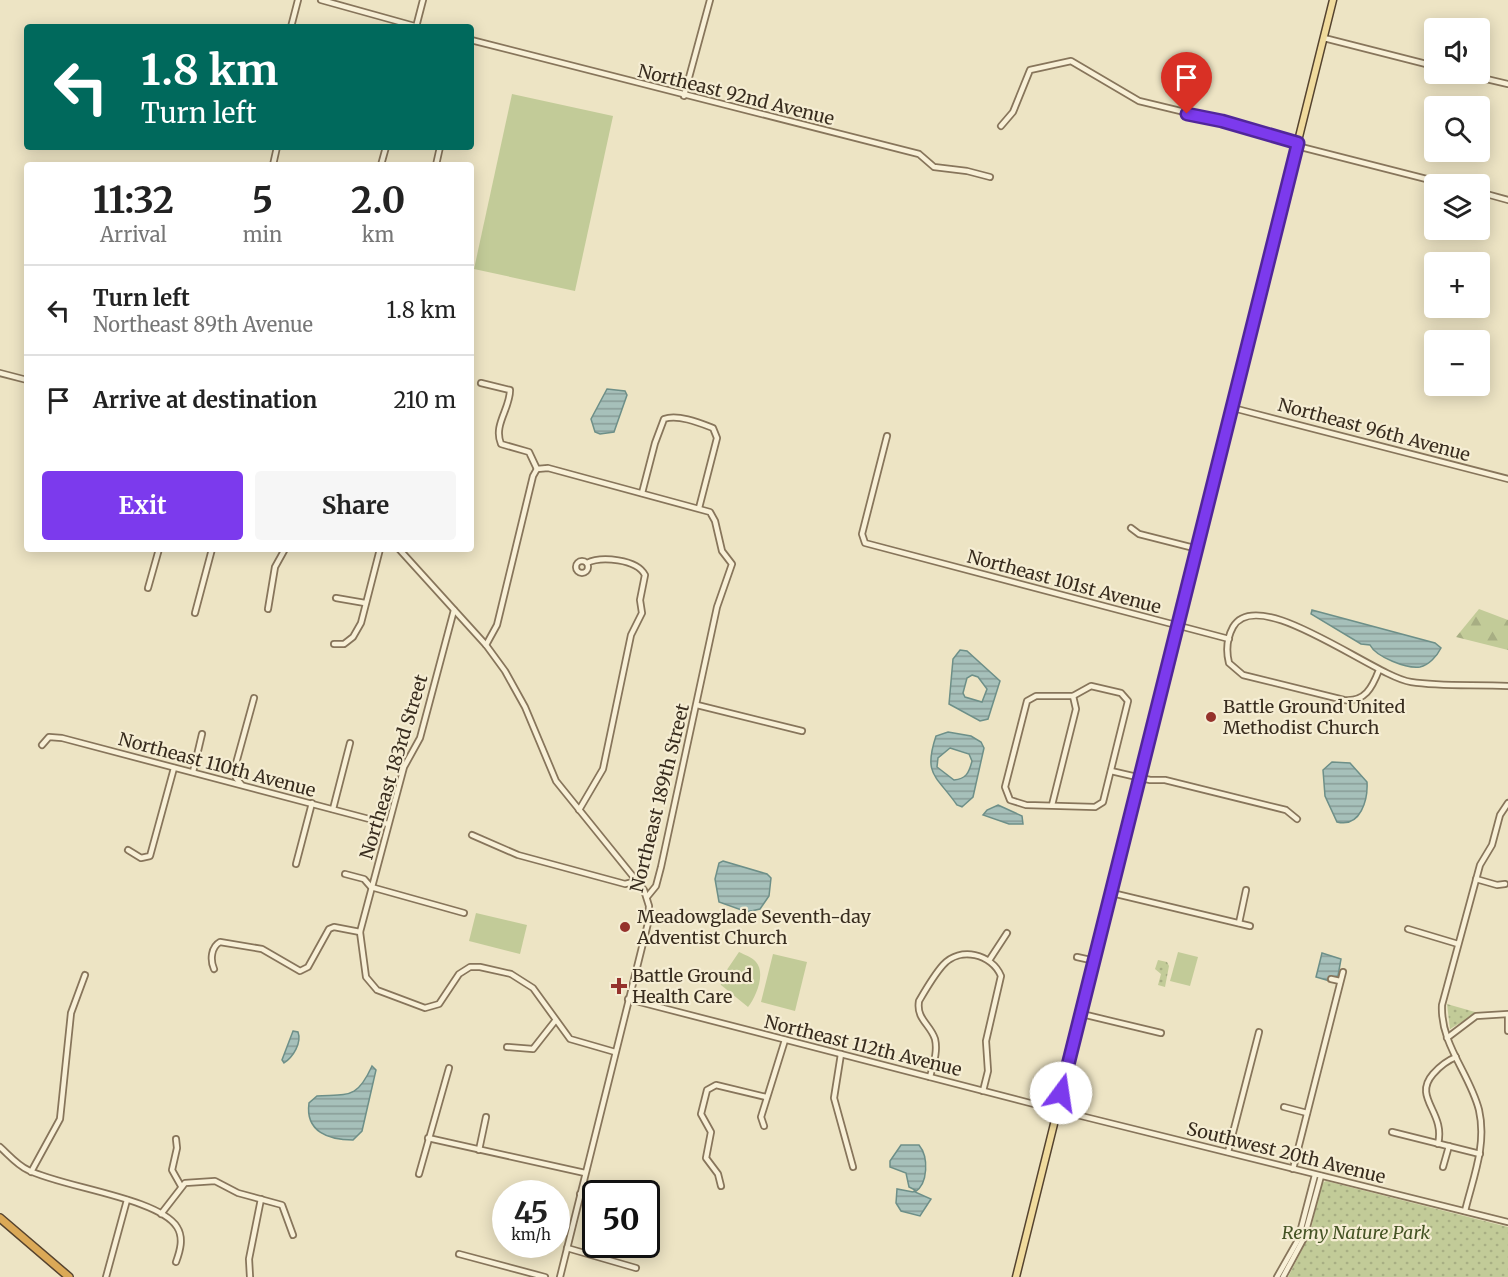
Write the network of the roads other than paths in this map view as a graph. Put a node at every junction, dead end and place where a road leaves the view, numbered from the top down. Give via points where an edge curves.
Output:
1 (298, 0) edge
2 (321, 0) edge
3 (423, 0) edge
4 (710, 0) edge
5 (1333, 0) edge
6 (292, 24) edge
7 (406, 24) edge
8 (418, 24) edge
9 (1324, 38) junction
10 (474, 41) edge
11 (1424, 63) edge
12 (1490, 80) edge
13 (1508, 84) edge
14 (684, 96) junction
15 (1001, 126) dead end
16 (1297, 145) junction
17 (990, 177) dead end
18 (1424, 178) edge
19 (1490, 195) edge
20 (1508, 200) edge
21 (0, 373) edge
22 (24, 379) edge
23 (481, 383) dead end
24 (1233, 408) junction
25 (887, 436) dead end
26 (537, 469) junction
27 (1508, 479) edge
28 (642, 493) junction
29 (701, 508) junction
30 (1131, 528) dead end
31 (1198, 549) junction
32 (158, 552) edge
33 (211, 552) edge
34 (283, 552) edge
35 (379, 552) edge
36 (402, 552) edge
37 (586, 563) dead end
38 (148, 588) dead end
39 (336, 598) dead end
40 (365, 603) junction
41 (268, 609) dead end
42 (454, 610) junction
43 (195, 613) dead end
44 (1178, 626) junction
45 (1229, 639) junction
46 (334, 644) dead end
47 (486, 645) junction
48 (1379, 670) junction
49 (1508, 686) edge
50 (1073, 696) junction
51 (254, 698) dead end
52 (697, 705) junction
53 (802, 731) dead end
54 (201, 734) dead end
55 (350, 743) dead end
56 (42, 745) dead end
57 (174, 768) junction
58 (1111, 771) junction
59 (193, 772) junction
60 (1141, 778) junction
61 (241, 784) junction
62 (312, 803) junction
63 (1508, 803) edge
64 (1052, 805) junction
65 (333, 810) junction
66 (579, 810) junction
67 (1297, 819) dead end
68 (388, 824) junction
69 (472, 835) dead end
70 (128, 850) dead end
71 (296, 864) dead end
72 (345, 874) dead end
73 (1476, 879) junction
74 (638, 881) junction
75 (1505, 884) dead end
76 (372, 888) junction
77 (1246, 890) dead end
78 (1112, 893) junction
79 (647, 897) junction
80 (464, 913) dead end
81 (1239, 923) junction
82 (1250, 926) dead end
83 (1408, 929) dead end
84 (360, 932) junction
85 (1007, 933) dead end
86 (1458, 944) junction
87 (1077, 957) dead end
88 (990, 959) junction
89 (1095, 961) junction
90 (214, 969) dead end
91 (1343, 972) dead end
92 (85, 975) dead end
93 (1331, 979) dead end
94 (1340, 981) junction
95 (628, 999) junction
96 (1082, 1014) junction
97 (1508, 1015) edge
98 (555, 1021) junction
99 (1508, 1031) edge
100 (1259, 1032) dead end
101 (1161, 1033) dead end
102 (1447, 1038) junction
103 (785, 1040) junction
104 (507, 1047) dead end
105 (615, 1052) junction
106 (842, 1054) junction
107 (1456, 1057) junction
108 (449, 1068) dead end
109 (930, 1077) junction
110 (983, 1090) junction
111 (766, 1097) junction
112 (1284, 1107) dead end
113 (1057, 1110) junction
114 (1307, 1113) junction
115 (486, 1117) dead end
116 (764, 1126) dead end
117 (1392, 1132) dead end
118 (428, 1138) junction
119 (176, 1139) dead end
120 (1438, 1144) junction
121 (1449, 1146) junction
122 (0, 1147) edge
123 (479, 1150) junction
124 (1228, 1152) junction
125 (1480, 1154) junction
126 (853, 1167) dead end
127 (1443, 1167) dead end
128 (1293, 1169) junction
129 (31, 1172) junction
130 (585, 1173) junction
131 (419, 1174) dead end
132 (1318, 1176) junction
133 (181, 1186) junction
134 (721, 1186) dead end
135 (580, 1194) joint
136 (261, 1199) junction
137 (127, 1200) junction
138 (1465, 1211) junction
139 (161, 1214) junction
140 (0, 1218) edge
141 (1508, 1222) edge
142 (293, 1235) dead end
143 (570, 1236) edge
144 (570, 1249) edge
145 (459, 1254) dead end
146 (565, 1258) edge
147 (176, 1262) dead end
148 (1286, 1267) junction
149 (636, 1268) dead end
150 (69, 1277) edge
151 (106, 1277) edge
152 (250, 1277) edge
153 (545, 1277) edge
154 (560, 1277) edge
155 (1016, 1277) edge
156 (1277, 1277) edge
157 (1283, 1277) edge

1 - 6 street
2 - 7 street
3 - 8 street
4 - 14 street
5 - 9 main road
9 - 11 street
9 - 16 main road
10 - 14 street, Northeast 92nd Avenue
12 - 13 street
14 - 17 street, Northeast 92nd Avenue via 919,154 934,167
15 - 16 street via 1013,112 1030,70 1071,61 1139,101
16 - 18 street
16 - 24 main road
19 - 20 street
21 - 22 street
23 - 26 street via 510,390 499,440 529,452
24 - 27 street, Northeast 96th Avenue
24 - 31 main road
25 - 44 street, Northeast 101st Avenue via 862,534 865,543
26 - 28 street via 548,468
26 - 47 street via 497,625
28 - 29 street
28 - 29 street via 664,419 704,424 713,428 717,438
29 - 52 street, Northeast 189th Street via 716,521 720,546 732,566 717,607
30 - 31 street via 1139,534
31 - 44 main road
32 - 38 street
33 - 43 street
34 - 41 street via 275,567
35 - 40 street
36 - 42 street
37 - 66 street via 618,561 642,570 645,575 640,600 642,613 632,635 603,769
39 - 40 street
40 - 46 street via 353,637 344,644
42 - 47 street
42 - 68 street, Northeast 183rd Street via 420,738 404,767
44 - 45 street, Northeast 101st Avenue
44 - 60 main road
45 - 48 street via 1241,618 1251,614 1270,616 1301,628
45 - 48 street via 1228,658 1238,673 1344,700 1356,700 1366,694
47 - 66 street via 519,695 556,781
48 - 49 street via 1410,682
50 - 58 street via 1091,686 1120,693 1128,701
50 - 64 street via 1075,712
50 - 64 street via 1036,696 1028,701 1005,787 1007,797 1016,803
51 - 61 street via 234,767
52 - 53 street
52 - 79 street, Northeast 189th Street via 661,867 656,885
54 - 59 street
55 - 65 street
56 - 57 street, Northeast 110th Avenue via 52,736
57 - 59 street, Northeast 110th Avenue
57 - 70 street via 150,856 141,858
58 - 60 street
58 - 64 street via 1101,804
59 - 61 street, Northeast 110th Avenue
60 - 67 street via 1165,780 1286,810
60 - 78 main road
61 - 62 street, Northeast 110th Avenue
62 - 65 street, Northeast 110th Avenue
62 - 71 street
63 - 73 street
65 - 68 street, Northeast 110th Avenue
66 - 74 street
68 - 76 street, Northeast 183rd Street
69 - 74 street via 518,855 625,884
72 - 76 street via 364,879
73 - 75 street
73 - 86 street
74 - 79 street
76 - 80 street
76 - 84 street, Northeast 183rd Street
77 - 81 street
78 - 81 street
78 - 89 main road
79 - 95 street, Northeast 189th Street via 648,919
81 - 82 street
83 - 86 street
84 - 90 street via 330,928 307,968 300,971 262,949 220,942 212,956
84 - 98 street via 366,977 377,990 417,1007 431,1007 443,1000 461,972 483,967 525,981
85 - 88 street
86 - 102 street via 1442,1005
87 - 89 street
88 - 109 street via 964,956 949,960 923,994 918,1007 921,1020 936,1047
88 - 110 street via 1001,976 986,1041 988,1071
89 - 96 main road
91 - 94 street
92 - 129 street via 71,1013 60,1119
93 - 94 street
94 - 114 street
95 - 103 street, Northeast 112th Avenue
95 - 105 street, Northeast 189th Street
96 - 101 street
96 - 113 main road
97 - 99 street
97 - 102 street via 1476,1016
98 - 104 street via 533,1049
98 - 105 street via 570,1039
100 - 124 street
102 - 107 street
103 - 106 street, Northeast 112th Avenue
103 - 111 street
105 - 130 street, Northeast 189th Street
106 - 109 street, Northeast 112th Avenue
106 - 126 street via 834,1098
107 - 120 street via 1441,1065 1424,1087 1439,1123
107 - 125 street via 1478,1110
108 - 118 street
109 - 110 street, Northeast 112th Avenue
110 - 113 street, Northeast 112th Avenue
111 - 116 street via 761,1117
111 - 134 street via 718,1085 711,1086 706,1093 701,1116 711,1131 706,1158 718,1174
112 - 114 street
113 - 124 street, Southwest 20th Avenue
113 - 155 main road
114 - 128 street
115 - 123 street
117 - 120 street
118 - 123 street
118 - 131 street
119 - 133 street via 172,1170
120 - 121 street
121 - 125 street
121 - 127 street
122 - 129 street
123 - 130 street
124 - 128 street, Southwest 20th Avenue
125 - 138 street
128 - 132 street, Southwest 20th Avenue
129 - 137 street
130 - 135 street, Northeast 189th Street
132 - 138 street, Southwest 20th Avenue
132 - 148 street
133 - 136 street via 190,1181 211,1180
133 - 139 street
135 - 143 street, Northeast 189th Street
136 - 142 street via 282,1205
136 - 152 street via 249,1259
137 - 139 street
137 - 151 street
138 - 141 street, Southwest 20th Avenue
139 - 147 street via 180,1232
140 - 150 highway
144 - 149 street
145 - 153 street
146 - 154 street, Northeast 189th Street
148 - 156 street
148 - 157 street

